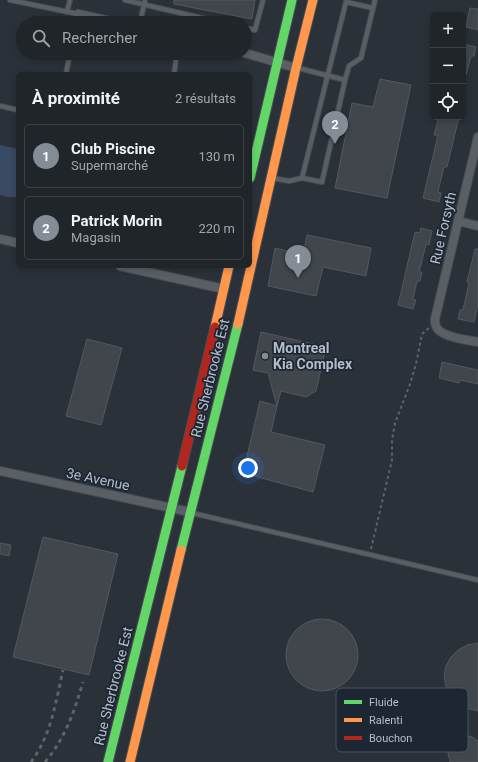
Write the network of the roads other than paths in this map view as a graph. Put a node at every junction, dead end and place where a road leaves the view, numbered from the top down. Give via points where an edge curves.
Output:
1 (10, 0) edge
2 (70, 0) edge
3 (125, 0) edge
4 (263, 0) edge
5 (292, 0) edge
6 (313, 0) edge
7 (375, 0) edge
8 (144, 2) edge
9 (373, 8) junction
10 (67, 12) junction
11 (78, 14) joint
12 (87, 16) edge
13 (141, 16) edge
14 (196, 16) edge
15 (252, 29) edge
16 (252, 55) edge
17 (69, 60) edge
18 (176, 60) edge
19 (278, 63) junction
20 (296, 68) junction
21 (66, 72) edge
22 (174, 72) edge
23 (327, 76) junction
24 (345, 80) junction
25 (0, 106) edge
26 (16, 110) edge
27 (272, 128) junction
28 (478, 137) edge
29 (259, 176) edge
30 (302, 178) junction
31 (252, 208) edge
32 (458, 221) junction
33 (478, 226) edge
34 (0, 239) edge
35 (16, 243) edge
36 (129, 268) edge
37 (229, 268) edge
38 (239, 268) edge
39 (234, 292) junction
40 (478, 342) edge
41 (0, 471) edge
42 (172, 508) junction
43 (190, 512) junction
44 (478, 580) edge
45 (108, 762) edge
46 (130, 762) edge

1 - 10 lane
2 - 10 lane
3 - 8 lane
4 - 15 lane via 255,30
5 - 19 main road, Rue Sherbrooke Est
6 - 20 main road, Rue Sherbrooke Est
7 - 9 lane
8 - 13 lane
8 - 14 lane
9 - 23 lane via 346,2
9 - 24 lane via 361,58 349,66
10 - 11 lane
11 - 12 street
16 - 19 street
17 - 21 lane
18 - 22 lane
19 - 20 street
19 - 27 main road, Rue Sherbrooke Est
20 - 23 lane
20 - 27 main road, Rue Sherbrooke Est
23 - 24 lane
23 - 30 lane
24 - 30 lane via 322,182
25 - 26 lane
27 - 29 main road, Rue Sherbrooke Est
27 - 29 main road, Rue Sherbrooke Est
28 - 32 street, Rue Forsyth
29 - 30 lane via 289,181
29 - 31 main road, Rue Sherbrooke Est
32 - 33 street
32 - 40 street, Rue Forsyth via 432,327 445,334
34 - 35 street
36 - 39 street
37 - 39 main road, Rue Sherbrooke Est
38 - 39 main road, Rue Sherbrooke Est
39 - 42 main road, Rue Sherbrooke Est
39 - 43 main road, Rue Sherbrooke Est
41 - 42 street, 3e Avenue
42 - 43 street, 3e Avenue
42 - 45 main road, Rue Sherbrooke Est
43 - 44 lane
43 - 46 main road, Rue Sherbrooke Est

